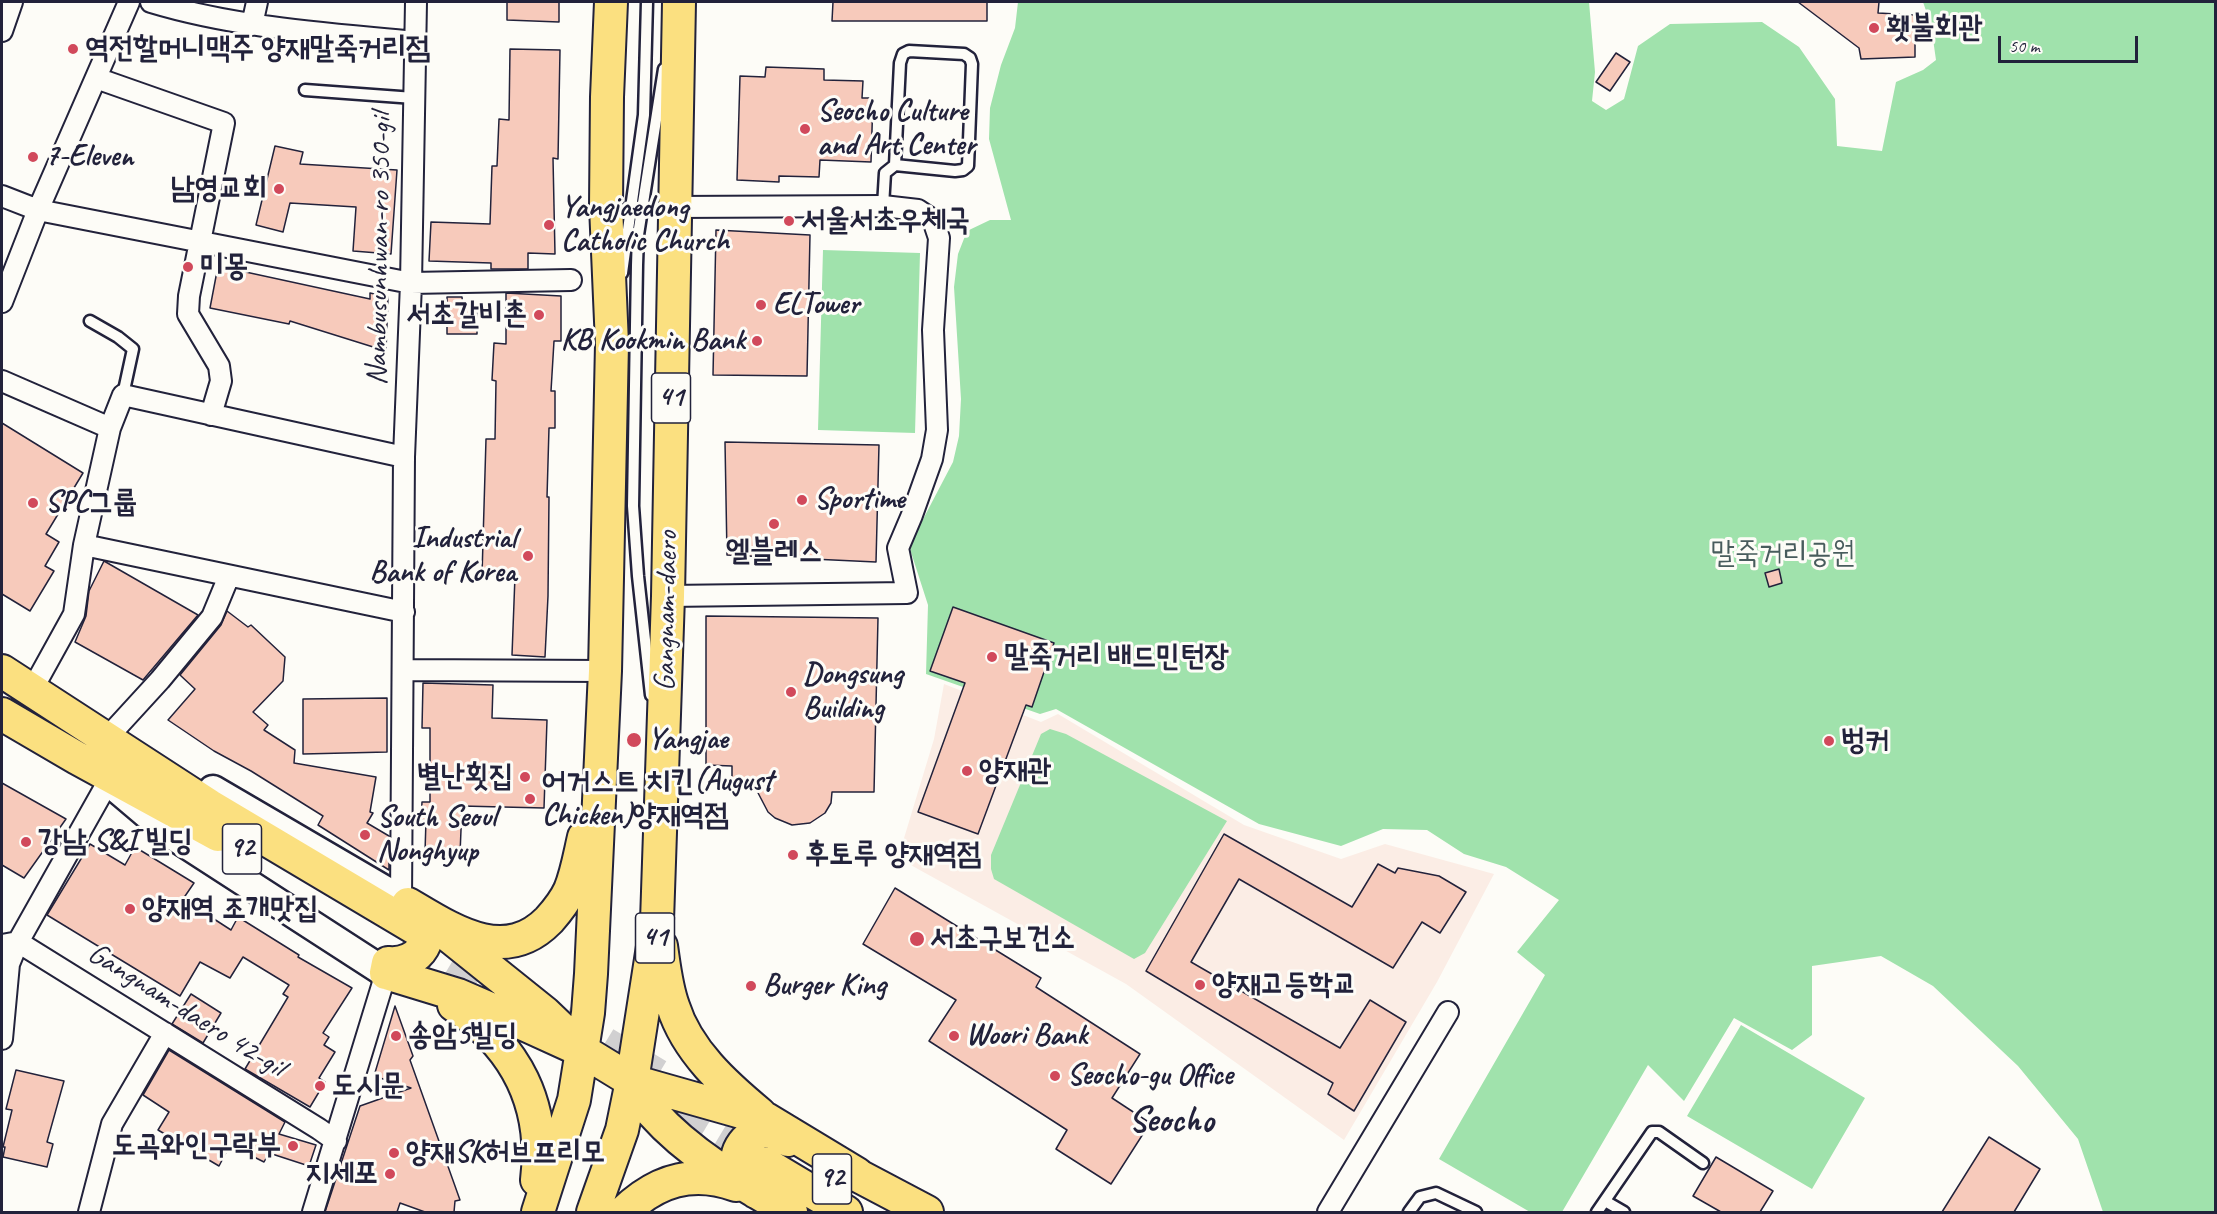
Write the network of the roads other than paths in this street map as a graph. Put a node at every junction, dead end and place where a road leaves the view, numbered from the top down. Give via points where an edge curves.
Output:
1 (12, 2) edge
2 (129, 2) edge
3 (151, 2) edge
4 (257, 2) edge
5 (416, 2) edge
6 (611, 2) edge
7 (647, 2) edge
8 (677, 2) edge
9 (252, 25) junction
10 (2, 31) edge
11 (415, 42) junction
12 (96, 78) junction
13 (305, 90) dead end
14 (414, 98) junction
15 (895, 165) junction
16 (2, 196) edge
17 (883, 206) junction
18 (674, 207) junction
19 (38, 210) junction
20 (201, 243) junction
21 (571, 280) dead end
22 (411, 283) junction
23 (2, 302) edge
24 (90, 321) dead end
25 (612, 344) junction
26 (2, 381) edge
27 (123, 395) junction
28 (212, 416) junction
29 (110, 428) junction
30 (404, 457) junction
31 (84, 545) junction
32 (229, 576) junction
33 (668, 596) junction
34 (404, 612) junction
35 (403, 670) junction
36 (2, 671) edge
37 (605, 671) junction
38 (32, 690) junction
39 (2, 714) edge
40 (106, 739) junction
41 (76, 758) junction
42 (602, 766) junction
43 (108, 782) junction
44 (662, 794) junction
45 (407, 920) junction
46 (657, 921) junction
47 (10, 944) edge
48 (386, 974) junction
49 (1448, 1012) dead end
50 (165, 1033) junction
51 (2, 1039) edge
52 (583, 1051) junction
53 (632, 1081) junction
54 (336, 1142) junction
55 (765, 1155) junction
56 (1704, 1162) dead end
57 (857, 1174) junction
58 (1605, 1201) junction
59 (89, 1212) edge
60 (314, 1212) edge
61 (533, 1212) edge
62 (538, 1212) edge
63 (593, 1212) edge
64 (624, 1212) edge
65 (791, 1212) edge
66 (846, 1212) edge
67 (889, 1212) edge
68 (927, 1212) edge
69 (1328, 1212) edge
70 (1409, 1212) edge
71 (1476, 1212) edge
72 (1597, 1212) edge
73 (1624, 1212) edge

1 - 10 street
2 - 12 street
3 - 9 street
4 - 9 street
5 - 11 street, Nambusunhwan-ro 350-gil
6 - 25 main road, Gangnam-daero / 41 via 606,206
7 - 25 lane via 644,115
8 - 18 main road, Gangnam-daero / 41
8 - 44 lane via 638,235 633,495
9 - 11 street
11 - 14 street, Nambusunhwan-ro 350-gil
12 - 19 street
12 - 20 street via 224,123
13 - 14 lane
14 - 22 street, Nambusunhwan-ro 350-gil
15 - 15 lane via 955,171 968,166 972,64 964,54 903,54
15 - 17 lane via 885,174
16 - 19 street
17 - 18 street
17 - 33 street via 918,210 933,220 939,238 933,330 937,430 932,459 898,548 907,593
18 - 33 main road, Gangnam-daero / 41
19 - 20 street
19 - 23 street
20 - 22 street
20 - 28 street via 188,314 219,366 221,381
21 - 22 street
22 - 30 street, Nambusunhwan-ro 350-gil
24 - 27 lane via 133,349
25 - 37 main road, Gangnam-daero / 41
26 - 29 street
27 - 28 street
27 - 29 street
28 - 30 street
29 - 31 street
30 - 34 street, Nambusunhwan-ro 350-gil
31 - 32 street
31 - 38 street via 74,615
32 - 34 street
32 - 40 street via 212,617
33 - 44 main road, Gangnam-daero / 41
34 - 35 street, Nambusunhwan-ro 350-gil
35 - 37 street, Gangnam-daero
35 - 45 street, Nambusunhwan-ro 350-gil
36 - 38 main road, 92
37 - 42 main road, Gangnam-daero / 41
38 - 40 main road, 92
39 - 41 main road, 92
40 - 45 main road, 92 via 210,806
41 - 43 main road
41 - 45 main road, 92 via 199,824
42 - 45 main road via 570,889 554,914 531,934 518,940 490,942
42 - 52 main road, Gangnam-daero / 41
43 - 47 street
43 - 48 main road via 171,834
44 - 46 main road, Gangnam-daero / 41
45 - 48 main road via 419,915 426,934 424,945 410,961 388,963
45 - 52 main road via 545,1013
46 - 53 main road, Gangnam-daero / 41
46 - 55 main road via 671,999 686,1033 718,1076
47 - 50 street, Gangnam-daero 42-gil
47 - 51 street
48 - 52 main road via 458,995
48 - 54 street
48 - 61 main road via 456,1006 486,1031 518,1068 533,1107 538,1138
49 - 69 street
50 - 54 street, Gangnam-daero 42-gil
50 - 59 street via 112,1124
52 - 53 main road
52 - 62 main road, Gangnam-daero / 41 via 574,1100
53 - 55 main road
53 - 55 main road via 652,1111 705,1159
53 - 63 main road, Gangnam-daero / 41 via 622,1130
54 - 60 street
55 - 57 main road
55 - 57 main road via 738,1167 742,1145 759,1131 770,1130
55 - 64 main road via 712,1179 674,1180
55 - 65 main road
55 - 66 main road, 92
55 - 67 main road, 92
56 - 58 lane via 1659,1132 1652,1132
57 - 68 main road
58 - 72 lane
58 - 73 lane
70 - 71 lane via 1420,1197 1433,1193

